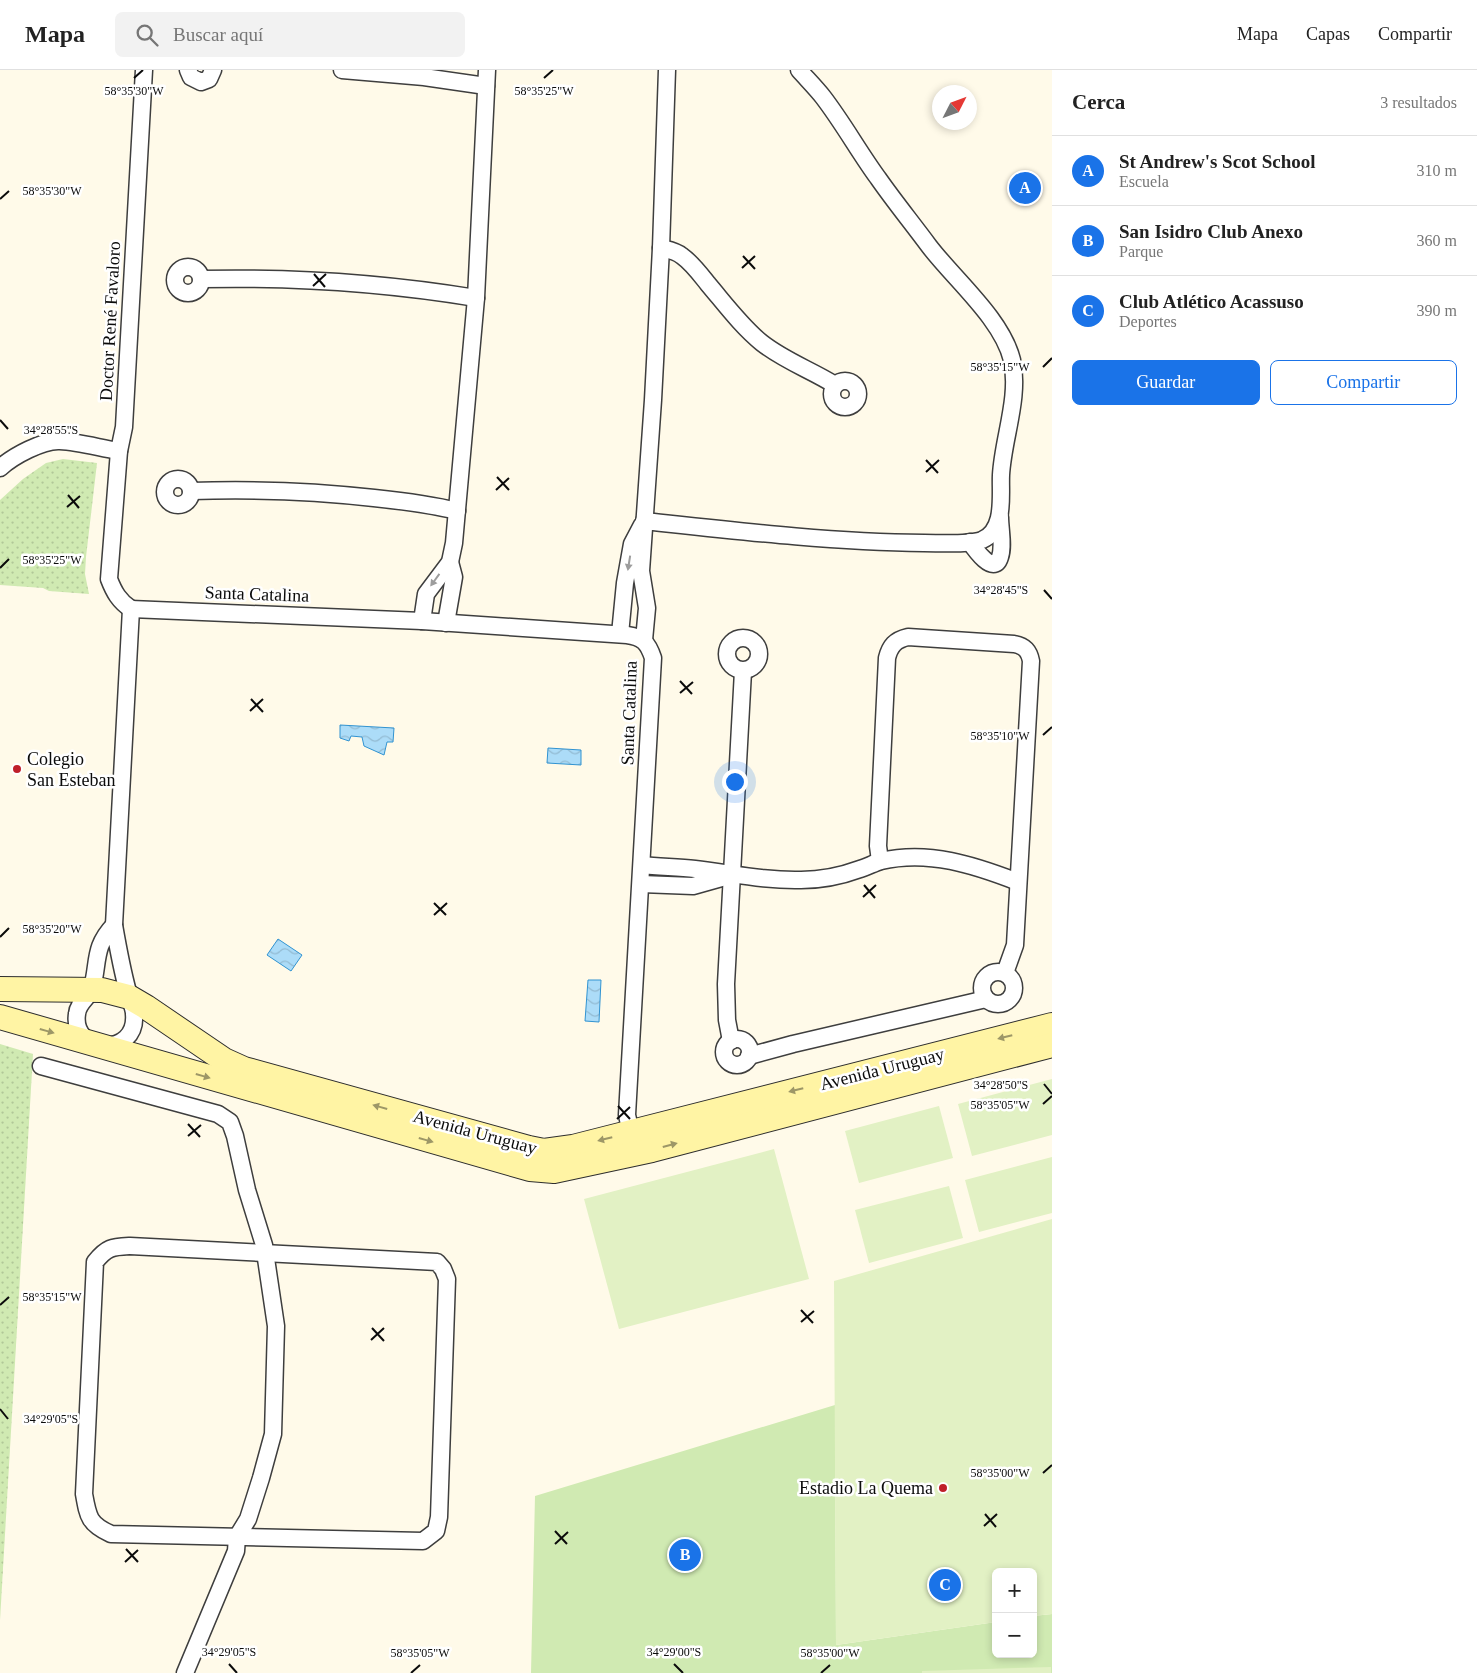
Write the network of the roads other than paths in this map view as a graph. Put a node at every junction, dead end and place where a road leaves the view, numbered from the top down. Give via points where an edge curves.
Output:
1 (144, 70) edge
2 (188, 70) edge
3 (214, 70) edge
4 (342, 70) edge
5 (666, 70) edge
6 (800, 70) edge
7 (486, 78) edge
8 (661, 248) junction
9 (201, 279) dead end
10 (476, 298) junction
11 (835, 385) dead end
12 (118, 451) junction
13 (0, 468) edge
14 (190, 491) dead end
15 (457, 511) junction
16 (1000, 516) junction
17 (644, 521) junction
18 (970, 542) junction
19 (450, 562) junction
20 (131, 609) junction
21 (422, 621) junction
22 (446, 623) junction
23 (620, 634) junction
24 (644, 640) junction
25 (743, 671) dead end
26 (880, 861) junction
27 (642, 866) junction
28 (732, 875) junction
29 (1018, 882) junction
30 (641, 884) junction
31 (114, 925) junction
32 (1005, 973) junction
33 (0, 989) edge
34 (92, 991) junction
35 (129, 998) junction
36 (986, 1000) junction
37 (0, 1017) edge
38 (1052, 1025) edge
39 (1052, 1045) edge
40 (97, 1046) junction
41 (41, 1066) dead end
42 (633, 1143) junction
43 (265, 1252) junction
44 (237, 1537) junction
45 (185, 1673) edge

1 - 12 street, Doctor René Favaloro via 124,428
2 - 3 street via 191,77 202,82 209,79
4 - 7 street
5 - 8 street
6 - 16 street via 823,97 879,180 995,324 1004,340 1012,360 1014,379 1001,473
7 - 10 street
8 - 11 street via 682,256 694,267 762,343
8 - 17 street
9 - 10 street via 334,282 430,290
10 - 15 street
12 - 13 street via 59,441 36,446
12 - 20 street, Doctor René Favaloro via 109,578 121,602
14 - 15 street via 307,492 406,501
15 - 19 street
16 - 18 street via 990,535
16 - 18 street via 1001,551 997,562 988,563
17 - 18 street via 884,542
17 -> 23 street via 632,544
17 - 24 street via 641,571 647,608
19 -> 21 street via 426,594
19 - 22 street via 454,577
20 - 21 street, Santa Catalina
20 - 31 street
21 - 22 street, Santa Catalina
22 - 23 street, Santa Catalina
23 - 24 street, Santa Catalina
24 - 27 street, Santa Catalina via 653,658
25 - 28 street
26 - 28 street via 825,879 771,880
26 - 29 street via 952,860
26 - 29 street via 879,816 890,648 900,639 908,638 1014,644 1026,648 1031,662
27 - 28 street
27 - 30 street, Santa Catalina
28 - 30 street via 693,886
28 - 36 street via 727,1020 731,1040 739,1039 747,1044 749,1056
29 - 32 street via 1015,945
30 - 42 street, Santa Catalina via 628,1115
31 - 34 street via 105,934 99,948
31 - 35 street
32 - 36 street via 994,972 985,978 982,989
32 - 36 street via 1013,980 1013,996 1000,1005
33 - 34 main road, Avenida Uruguay
34 - 35 main road, Avenida Uruguay
34 - 40 street via 82,1001 77,1014 78,1027 85,1039
35 - 40 street via 134,1013 133,1028 125,1040 112,1046
42 -> 35 main road, Avenida Uruguay via 544,1151 244,1070
37 -> 40 main road, Avenida Uruguay
38 -> 42 main road, Avenida Uruguay
42 -> 39 main road, Avenida Uruguay
40 -> 42 main road, Avenida Uruguay via 530,1169 554,1171
41 - 43 street via 227,1119 235,1136
43 - 44 street via 276,1326 273,1434 248,1519
43 - 44 street via 112,1247 95,1262 84,1494 88,1515 96,1527 111,1534
43 - 44 street via 430,1260 438,1262 443,1269 447,1288 439,1517 436,1532 423,1540
44 - 45 street via 236,1551

